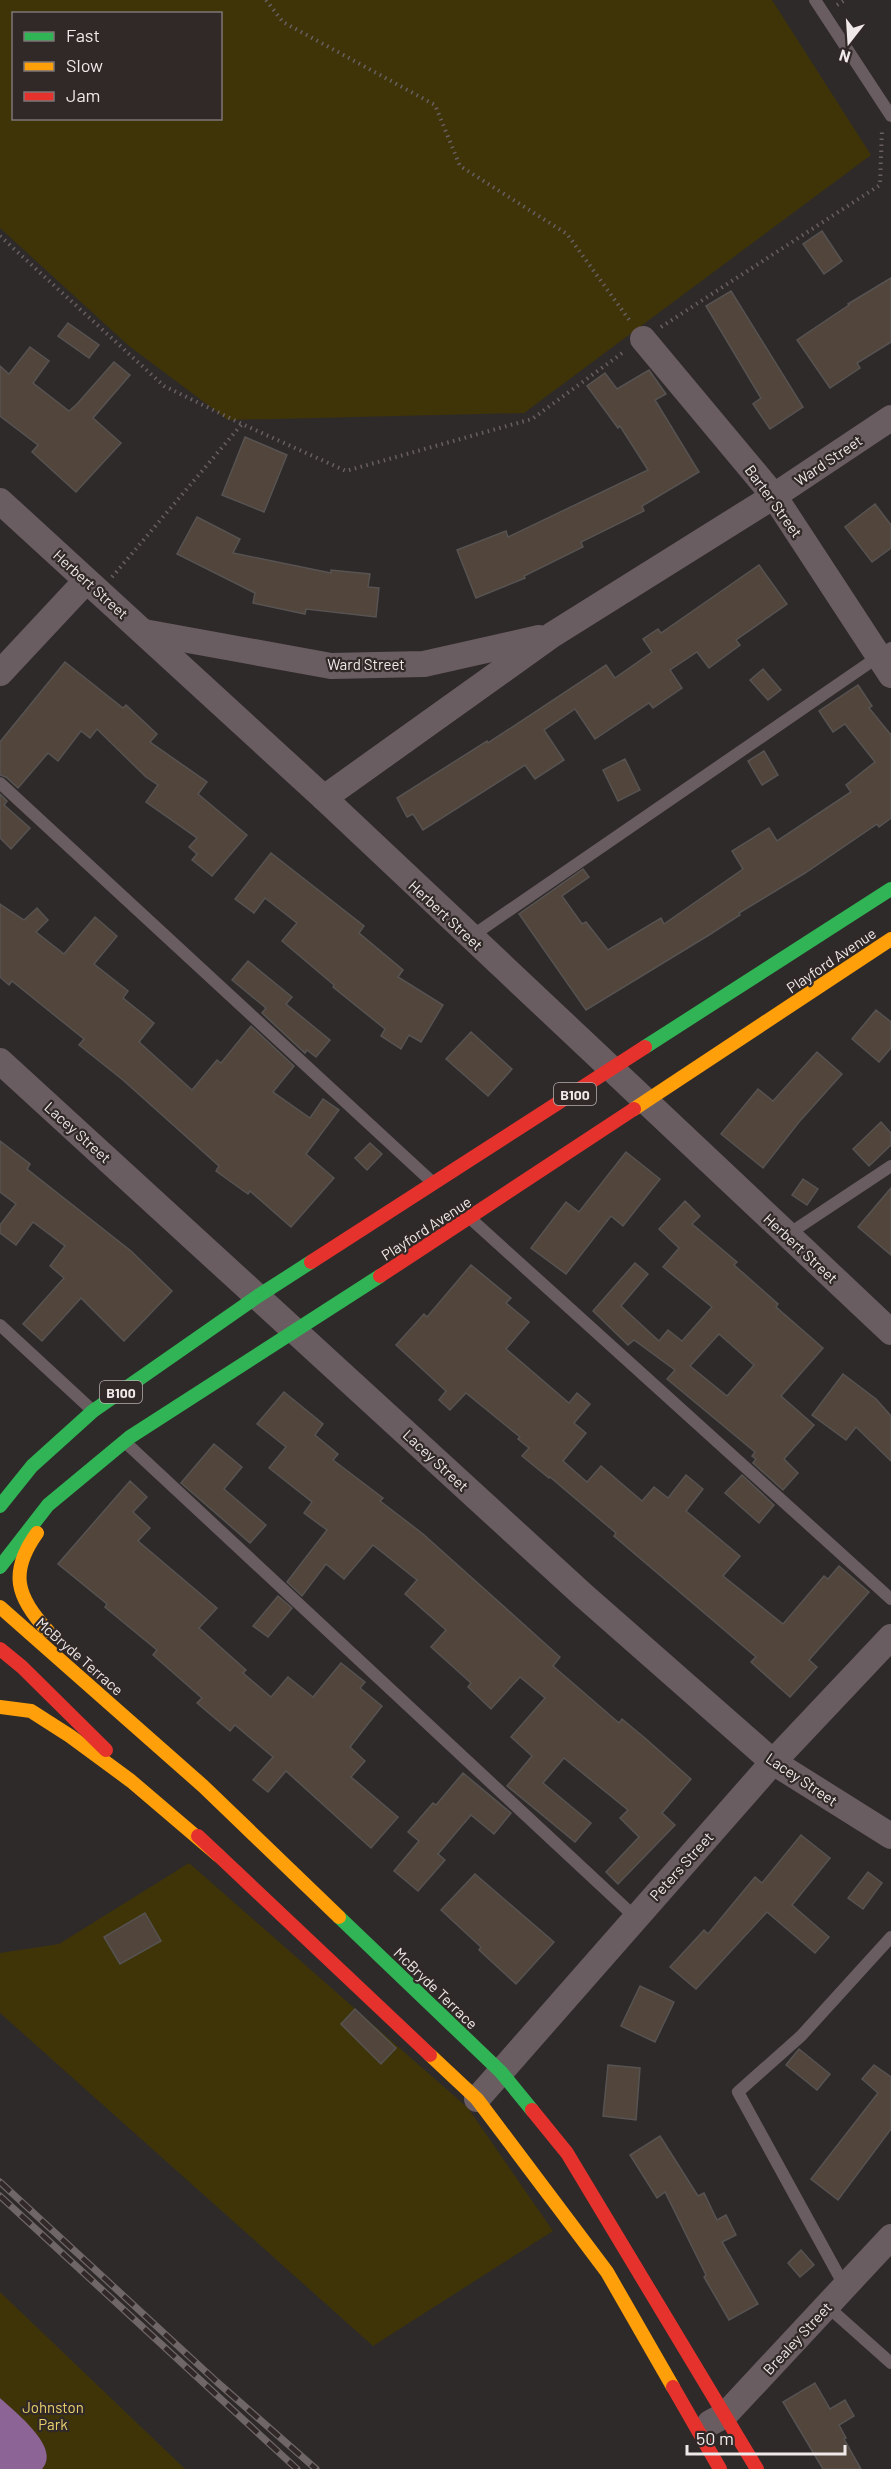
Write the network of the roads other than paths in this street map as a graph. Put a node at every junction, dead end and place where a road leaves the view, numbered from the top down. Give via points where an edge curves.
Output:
1 (815, 0) edge
2 (891, 116) edge
3 (643, 339) road end
4 (891, 418) edge
5 (774, 496) junction
6 (0, 501) edge
7 (93, 586) junction
8 (144, 632) junction
9 (552, 635) junction
10 (887, 659) edge
11 (0, 674) edge
12 (0, 783) edge
13 (324, 798) junction
14 (891, 889) edge
15 (469, 938) junction
16 (891, 939) edge
17 (0, 1060) edge
18 (613, 1070) junction
19 (646, 1103) junction
20 (891, 1166) edge
21 (434, 1184) junction
22 (470, 1218) junction
23 (787, 1235) junction
24 (258, 1296) junction
25 (0, 1325) edge
26 (297, 1331) junction
27 (891, 1332) edge
28 (93, 1411) junction
29 (124, 1441) junction
30 (108, 1454) junction
31 (32, 1466) junction
32 (0, 1485) edge
33 (0, 1506) edge
34 (0, 1567) edge
35 (891, 1599) edge
36 (0, 1607) edge
37 (891, 1637) edge
38 (0, 1649) edge
39 (111, 1704) junction
40 (0, 1707) edge
41 (773, 1762) junction
42 (203, 1786) junction
43 (220, 1822) dead end
44 (891, 1836) edge
45 (219, 1856) junction
46 (635, 1917) junction
47 (891, 1937) edge
48 (501, 2072) junction
49 (477, 2099) junction
50 (891, 2237) edge
51 (845, 2287) junction
52 (827, 2306) junction
53 (891, 2363) edge
54 (725, 2415) junction
55 (697, 2430) junction
56 (720, 2469) edge
57 (757, 2469) edge

1 - 2 lane
3 - 5 street, Barter Street
4 - 5 street, Ward Street
5 - 9 street, Ward Street
5 - 10 street, Barter Street
6 - 7 street, Herbert Street
7 - 8 street, Herbert Street
7 - 11 street
8 - 9 street, Ward Street via 331,666 424,664
8 - 13 street, Herbert Street
9 - 13 street, Ward Street
10 - 15 lane
12 - 21 lane
13 - 15 street, Herbert Street
14 - 18 main road, Playford Avenue / B100
15 - 18 street, Herbert Street
16 - 19 main road, Playford Avenue / B100
17 - 24 street, Lacey Street
18 - 19 street, Herbert Street
18 - 21 main road, Playford Avenue / B100
19 - 22 main road, Playford Avenue / B100
19 - 23 street, Herbert Street
20 - 23 lane
21 - 24 main road, Playford Avenue / B100
22 - 26 main road, Playford Avenue / B100
22 - 35 lane
23 - 27 street, Herbert Street
24 - 26 street, Lacey Street
24 - 28 main road, Playford Avenue / B100
25 - 28 lane
26 - 29 main road, Playford Avenue / B100
26 - 41 street, Lacey Street via 583,1595
28 - 31 main road, Playford Avenue / B100
29 - 30 main road, Playford Avenue / B100
29 - 46 lane
30 - 34 main road, Playford Avenue / B100 via 48,1505
30 - 39 main road via 25,1547 17,1570 19,1592 34,1618 78,1659
31 - 32 main road
31 - 33 main road, Playford Avenue / B100
36 - 39 main road, McBryde Terrace
37 - 41 street, Peters Street
38 - 45 main road
39 - 42 main road, McBryde Terrace
40 - 45 main road via 31,1711 70,1736
41 - 44 street, Lacey Street
41 - 46 street, Peters Street
42 - 43 main road
42 - 48 main road, McBryde Terrace
45 - 49 main road via 262,1889
46 - 48 street, Peters Street
47 - 51 lane via 801,2036 738,2092
48 - 49 street, Peters Street
48 - 54 main road, McBryde Terrace via 567,2153
49 - 55 main road via 607,2272
50 - 51 street, Brealey Street
51 - 52 street, Brealey Street
52 - 53 lane
52 - 54 street, Brealey Street
54 - 55 street, Brealey Street
54 - 57 main road, McBryde Terrace
55 - 56 main road

